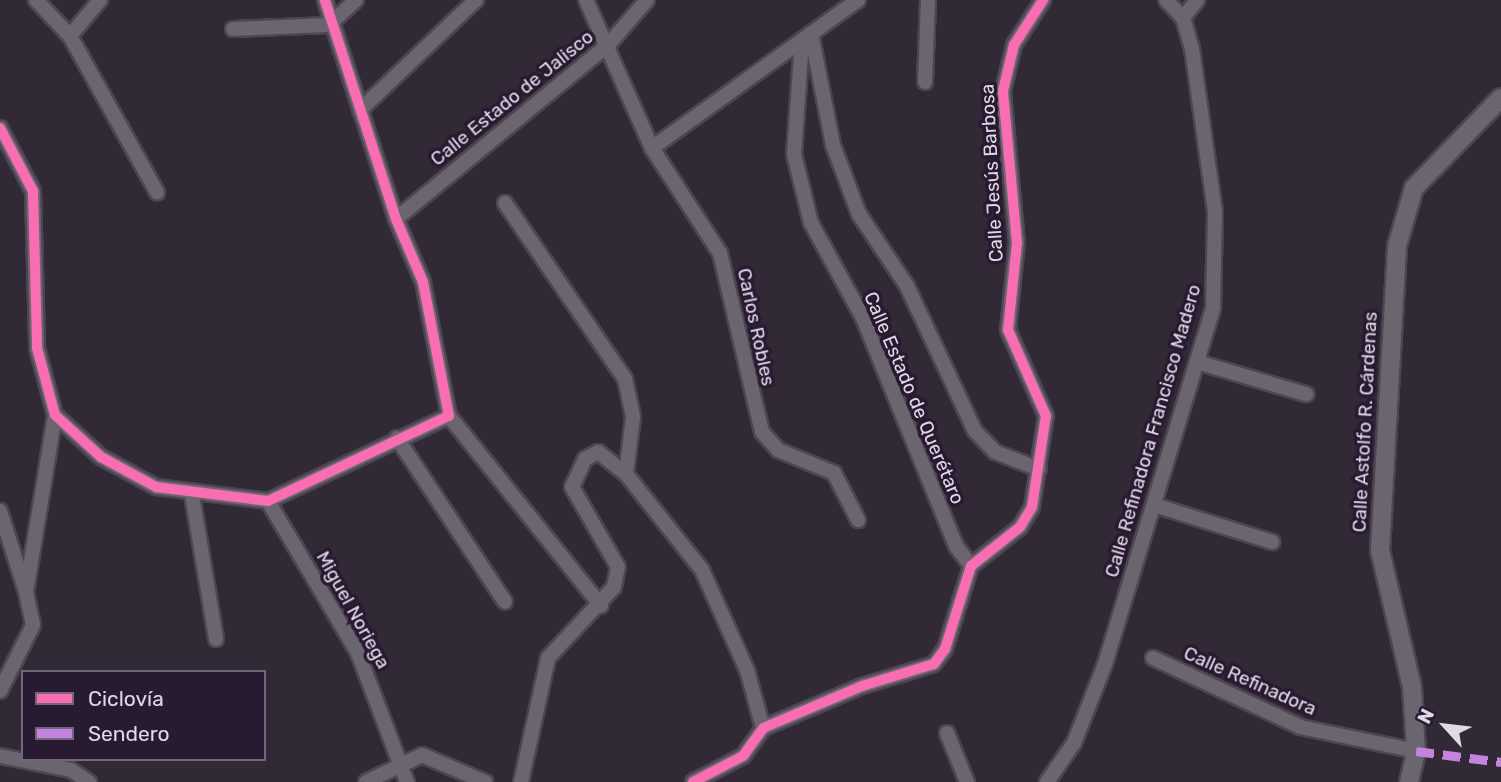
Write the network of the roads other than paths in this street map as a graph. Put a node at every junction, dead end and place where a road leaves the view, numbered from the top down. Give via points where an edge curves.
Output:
1 (36, 0) edge
2 (100, 0) edge
3 (325, 0) edge
4 (356, 0) edge
5 (476, 0) edge
6 (586, 0) edge
7 (647, 0) edge
8 (858, 0) edge
9 (928, 0) edge
10 (1043, 0) edge
11 (1166, 0) edge
12 (1197, 0) edge
13 (1183, 18) junction
14 (329, 25) junction
15 (233, 29) dead end
16 (70, 36) junction
17 (806, 37) junction
18 (609, 44) junction
19 (925, 82) dead end
20 (1501, 98) edge
21 (360, 110) junction
22 (0, 128) edge
23 (652, 148) junction
24 (157, 192) dead end
25 (505, 203) dead end
26 (396, 219) junction
27 (1197, 362) junction
28 (1306, 394) dead end
29 (55, 415) junction
30 (449, 416) junction
31 (397, 438) junction
32 (1039, 469) junction
33 (626, 474) junction
34 (192, 495) junction
35 (268, 501) junction
36 (1154, 505) junction
37 (0, 511) edge
38 (858, 520) dead end
39 (1272, 541) dead end
40 (971, 566) junction
41 (26, 592) junction
42 (505, 602) dead end
43 (601, 606) junction
44 (216, 639) dead end
45 (1153, 657) dead end
46 (7, 669) edge
47 (0, 691) edge
48 (763, 728) junction
49 (947, 733) dead end
50 (1416, 751) junction
51 (0, 756) edge
52 (21, 760) edge
53 (25, 761) edge
54 (398, 765) junction
55 (89, 782) edge
56 (366, 782) edge
57 (407, 782) edge
58 (485, 782) edge
59 (521, 782) edge
60 (693, 782) edge
61 (967, 782) edge
62 (1047, 782) edge
63 (1409, 782) edge

1 - 16 street
2 - 16 street
3 - 14 street
4 - 14 street
5 - 21 street
6 - 18 street, Carlos Robles
7 - 18 street, Calle Estado de Jalisco
8 - 17 street
9 - 19 street
10 - 32 street, Calle Jesús Barbosa via 1014,44 1003,91 1017,243 1008,330 1044,407
11 - 13 street
12 - 13 street
13 - 27 street, Calle Refinadora Francisco Madero via 1219,262
14 - 15 street
14 - 21 street
16 - 24 street
17 - 23 street
17 - 32 street via 834,145 859,214 908,286 975,431 995,452
17 - 40 street, Calle Estado de Querétaro via 794,154 808,212 863,318 956,546
18 - 23 street, Carlos Robles
18 - 26 street, Calle Estado de Jalisco
20 - 50 street, Calle Astolfo R. Cárdenas via 1414,188 1397,246 1380,551 1412,687
21 - 26 street
22 - 29 street via 33,191 37,348
23 - 38 street, Carlos Robles via 720,253 762,432 778,450 834,473
25 - 33 street via 625,379 633,417
26 - 30 street via 423,282
27 - 28 street
27 - 36 street, Calle Refinadora Francisco Madero
29 - 34 street via 128,474
29 - 41 street
30 - 31 street
30 - 43 street
31 - 35 street
31 - 42 street
32 - 40 street, Calle Jesús Barbosa via 1026,519
33 - 43 street via 598,452 585,459 572,487 618,567
33 - 48 street via 702,570 747,670
34 - 35 street
34 - 44 street
35 - 54 street, Miguel Noriega via 358,653
36 - 39 street
36 - 62 street, Calle Refinadora Francisco Madero via 1087,714
37 - 41 street
40 - 48 street via 945,649 933,664
41 - 46 street via 33,625
43 - 59 street via 548,658
45 - 50 street, Calle Refinadora via 1300,727
46 - 47 street
48 - 60 street via 743,756
49 - 61 street
50 - 63 street, Calle Astolfo R. Cárdenas
51 - 52 street
53 - 55 street via 71,770
54 - 56 street
54 - 57 street, Miguel Noriega
54 - 58 street via 422,755

